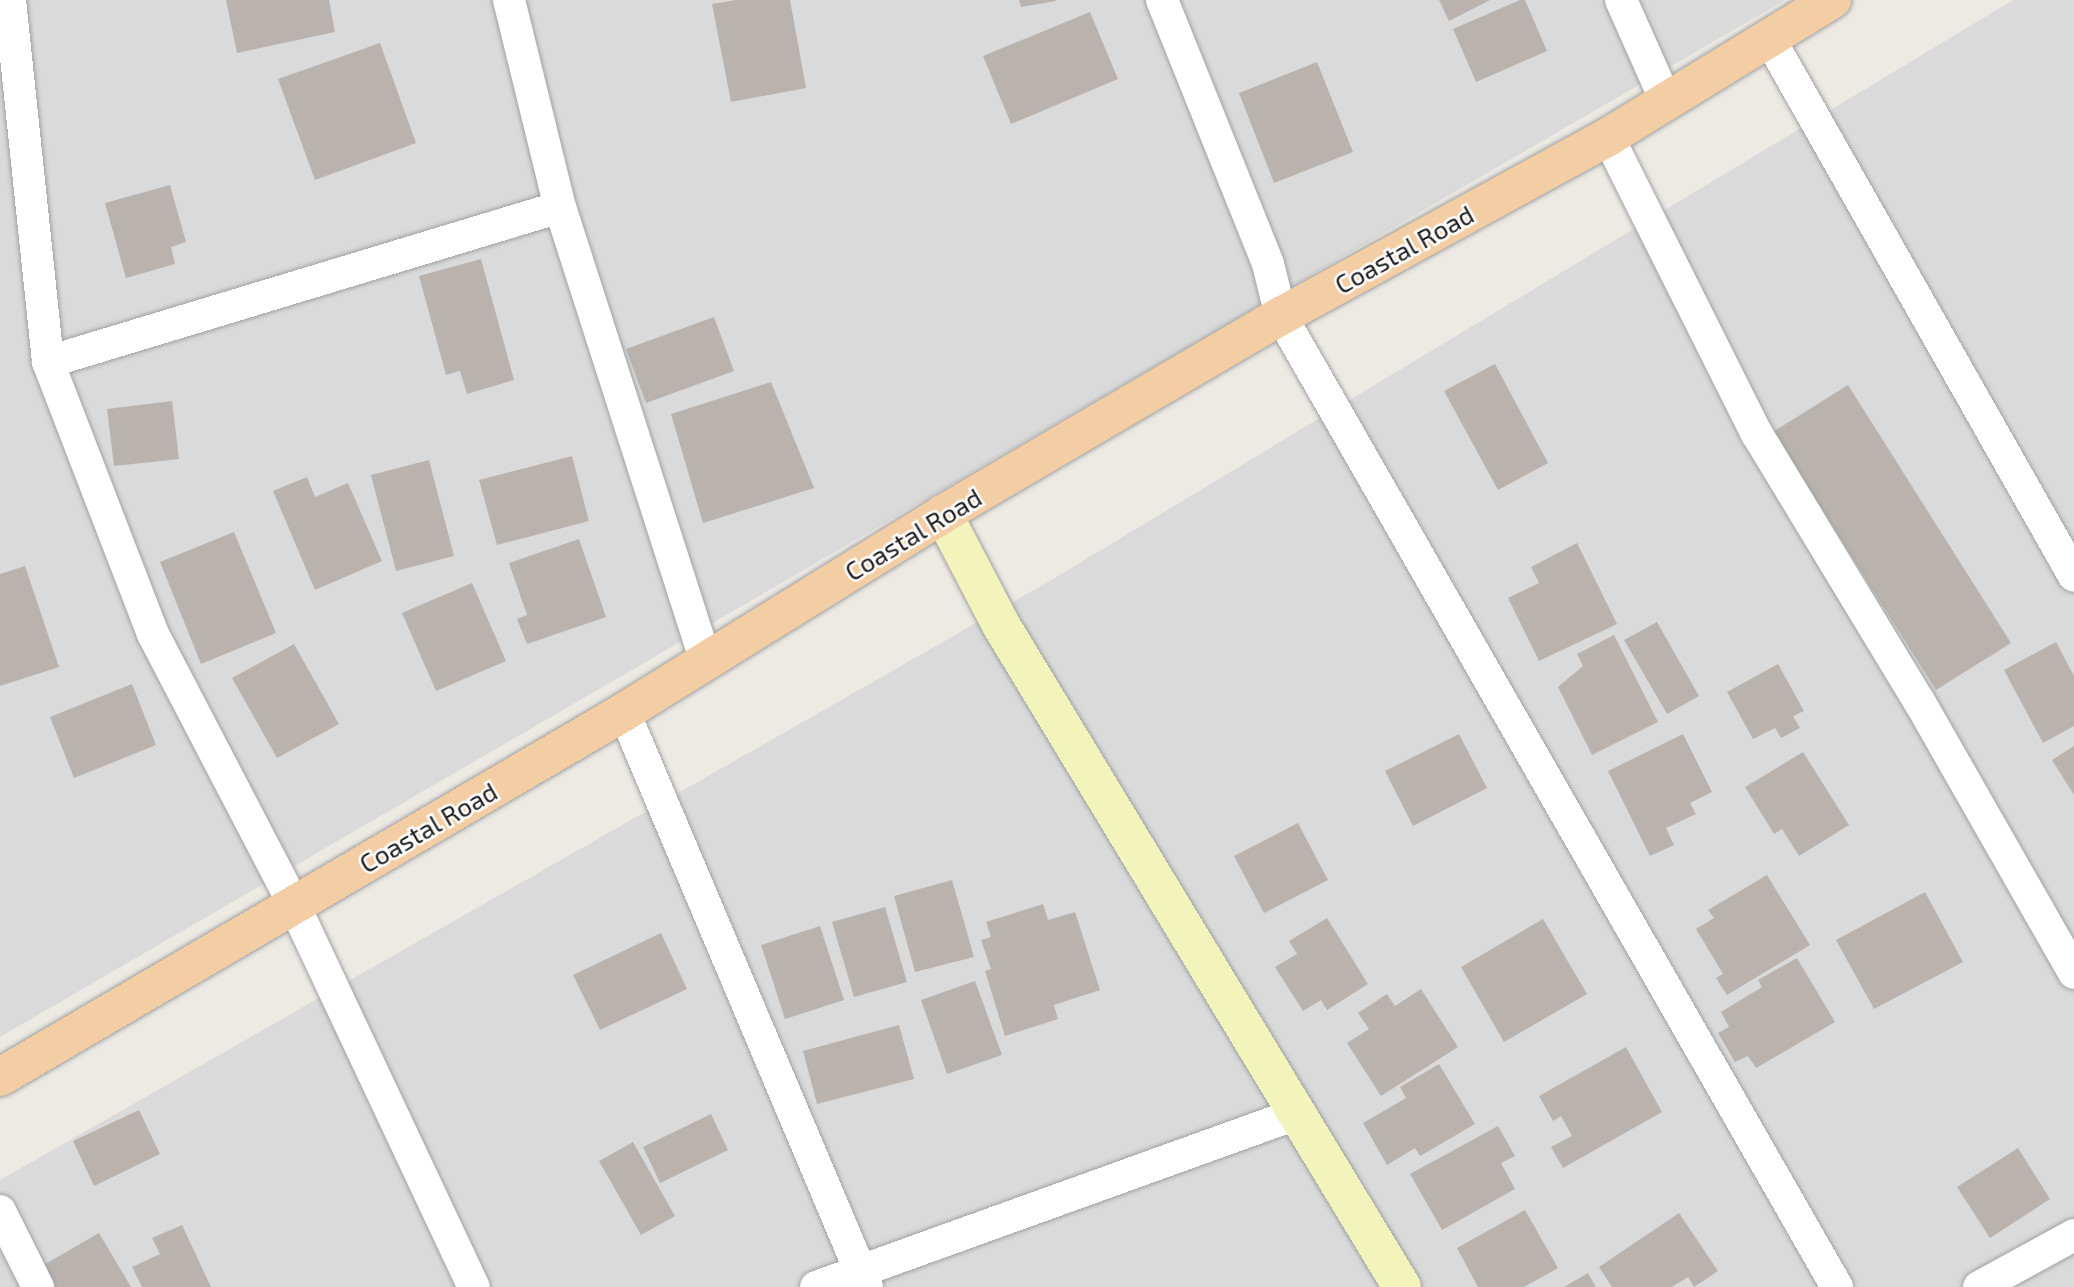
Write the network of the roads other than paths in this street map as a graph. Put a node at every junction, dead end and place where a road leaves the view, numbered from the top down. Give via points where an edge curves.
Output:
1 (10, 0) edge
2 (509, 0) edge
3 (1162, 0) edge
4 (1621, 0) edge
5 (1832, 0) edge
6 (1769, 38) junction
7 (1665, 99) junction
8 (1608, 137) junction
9 (560, 207) junction
10 (1281, 316) junction
11 (48, 362) junction
12 (943, 514) junction
13 (2069, 559) edge
14 (706, 662) junction
15 (624, 712) junction
16 (294, 905) junction
17 (2074, 973) edge
18 (0, 1077) edge
19 (1299, 1113) junction
20 (0, 1211) edge
21 (2074, 1235) edge
22 (865, 1280) edge
23 (38, 1287) edge
24 (474, 1287) edge
25 (816, 1287) edge
26 (1402, 1287) edge
27 (1837, 1287) edge
28 (1979, 1287) edge

1 - 11 street
2 - 9 street
3 - 10 street via 1268,264
4 - 7 street
5 - 6 main road, Coastal Road
6 - 7 main road, Coastal Road
6 - 13 street
7 - 8 main road, Coastal Road
8 - 10 main road, Coastal Road
8 - 17 street via 1757,434 1919,701
9 - 11 street
9 - 14 street
10 - 12 main road, Coastal Road
10 - 27 street
11 - 16 street via 153,634
12 - 14 main road, Coastal Road
12 - 19 street via 1001,625
14 - 15 main road, Coastal Road
15 - 16 main road, Coastal Road
15 - 22 street
16 - 18 main road, Coastal Road
16 - 24 street
19 - 22 street
19 - 26 street
20 - 23 street
21 - 28 street
22 - 25 street

